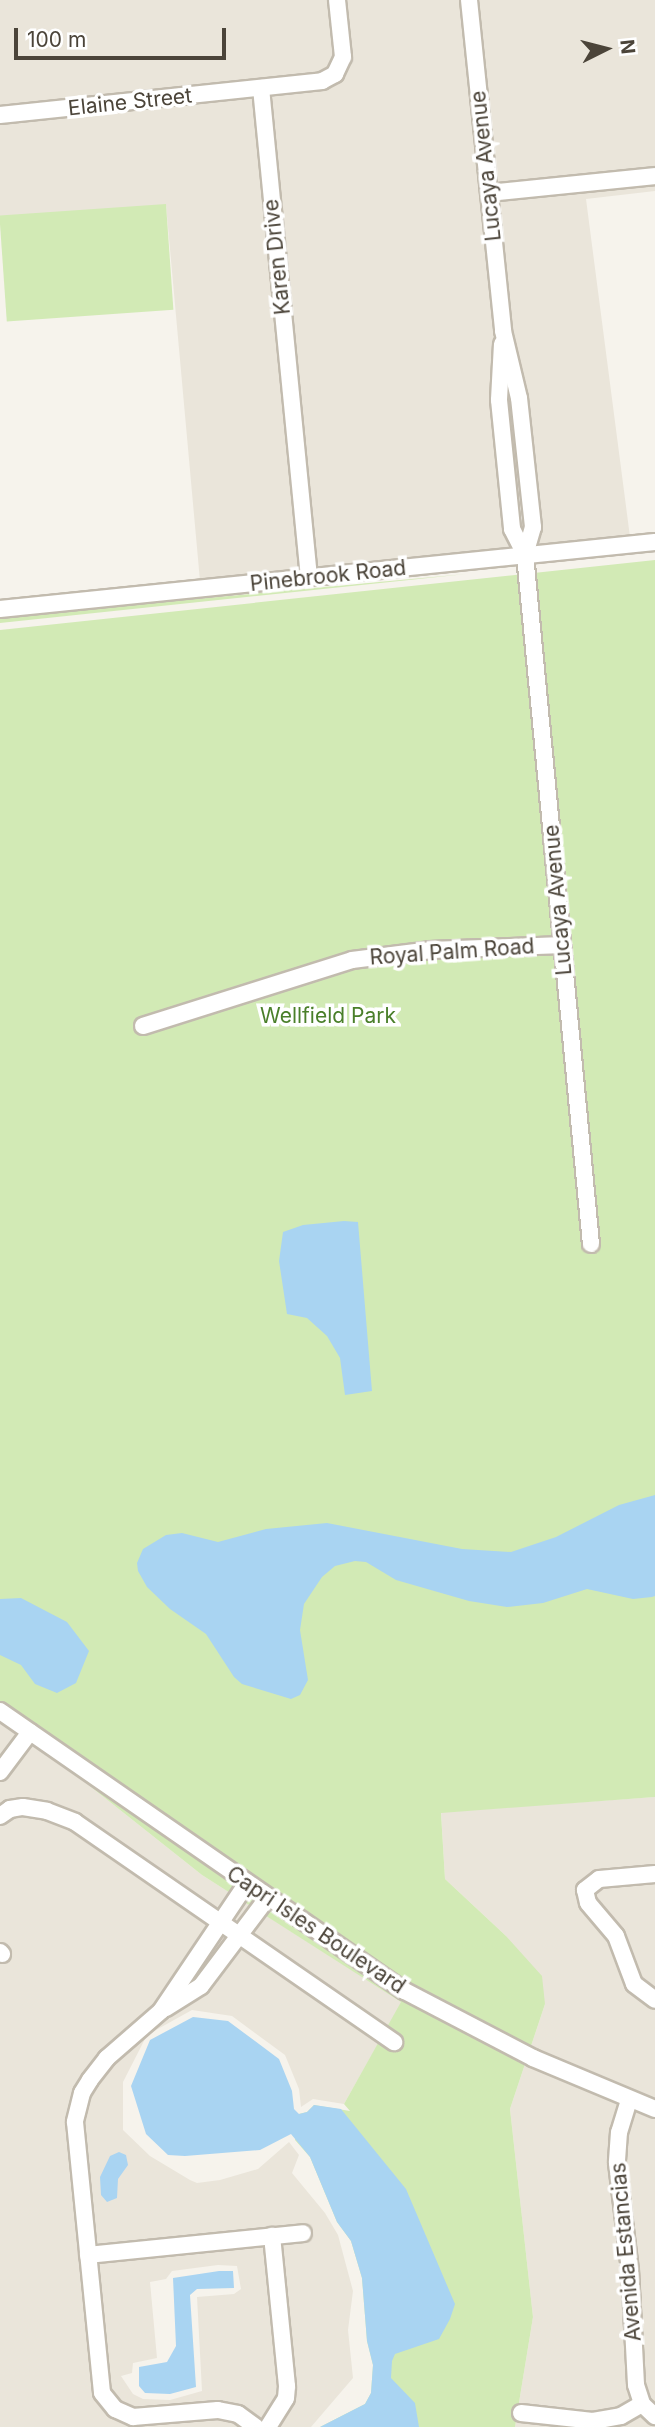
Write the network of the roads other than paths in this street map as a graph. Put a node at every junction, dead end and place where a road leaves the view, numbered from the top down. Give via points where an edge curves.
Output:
1 (337, 0) edge
2 (469, 0) edge
3 (261, 88) junction
4 (0, 115) edge
5 (655, 176) edge
6 (489, 193) junction
7 (655, 542) edge
8 (525, 555) junction
9 (309, 578) junction
10 (0, 609) edge
11 (562, 945) junction
12 (144, 1026) dead end
13 (591, 1244) dead end
14 (0, 1711) edge
15 (30, 1732) junction
16 (0, 1772) edge
17 (0, 1816) edge
18 (655, 1874) edge
19 (247, 1883) junction
20 (268, 1898) junction
21 (222, 1922) junction
22 (241, 1936) junction
23 (655, 2000) edge
24 (161, 2011) junction
25 (394, 2042) dead end
26 (629, 2100) junction
27 (655, 2109) edge
28 (303, 2233) dead end
29 (272, 2236) junction
30 (88, 2255) junction
31 (642, 2404) junction
32 (521, 2413) dead end
33 (655, 2416) edge
34 (256, 2427) edge
35 (268, 2427) edge

1 - 3 street via 343,57 335,74 322,81
2 - 6 street, Lucaya Avenue
3 - 4 street, Elaine Street
3 - 9 street, Karen Drive
5 - 6 street
6 - 8 street, Lucaya Avenue via 503,331 499,400 512,529
7 - 8 street, Pinebrook Road
8 - 9 street, Pinebrook Road
8 - 11 street, Lucaya Avenue
9 - 10 street, Pinebrook Road
11 - 12 street, Royal Palm Road via 430,950 352,960
11 - 13 street, Lucaya Avenue
14 - 15 street, Capri Isles Boulevard
15 - 16 street
15 - 19 street, Capri Isles Boulevard
17 - 21 street via 23,1807 75,1822
18 - 23 street via 599,1879 585,1890 588,1903 616,1936 634,1984
19 - 20 street, Capri Isles Boulevard
19 - 21 street
20 - 22 street
20 - 26 street, Capri Isles Boulevard via 405,1992 507,2046
21 - 22 street
21 - 24 street
22 - 24 street via 201,1986
22 - 25 street
24 - 30 street via 99,2068 82,2092 76,2111
26 - 27 street, Capri Isles Boulevard
26 - 31 street, Avenida Estancias via 619,2132 617,2163 631,2288 635,2379
28 - 29 street
29 - 30 street
29 - 35 street via 287,2386 286,2398
30 - 34 street via 99,2381 107,2403 133,2417 229,2411
31 - 32 street via 621,2416 593,2421
31 - 33 street

